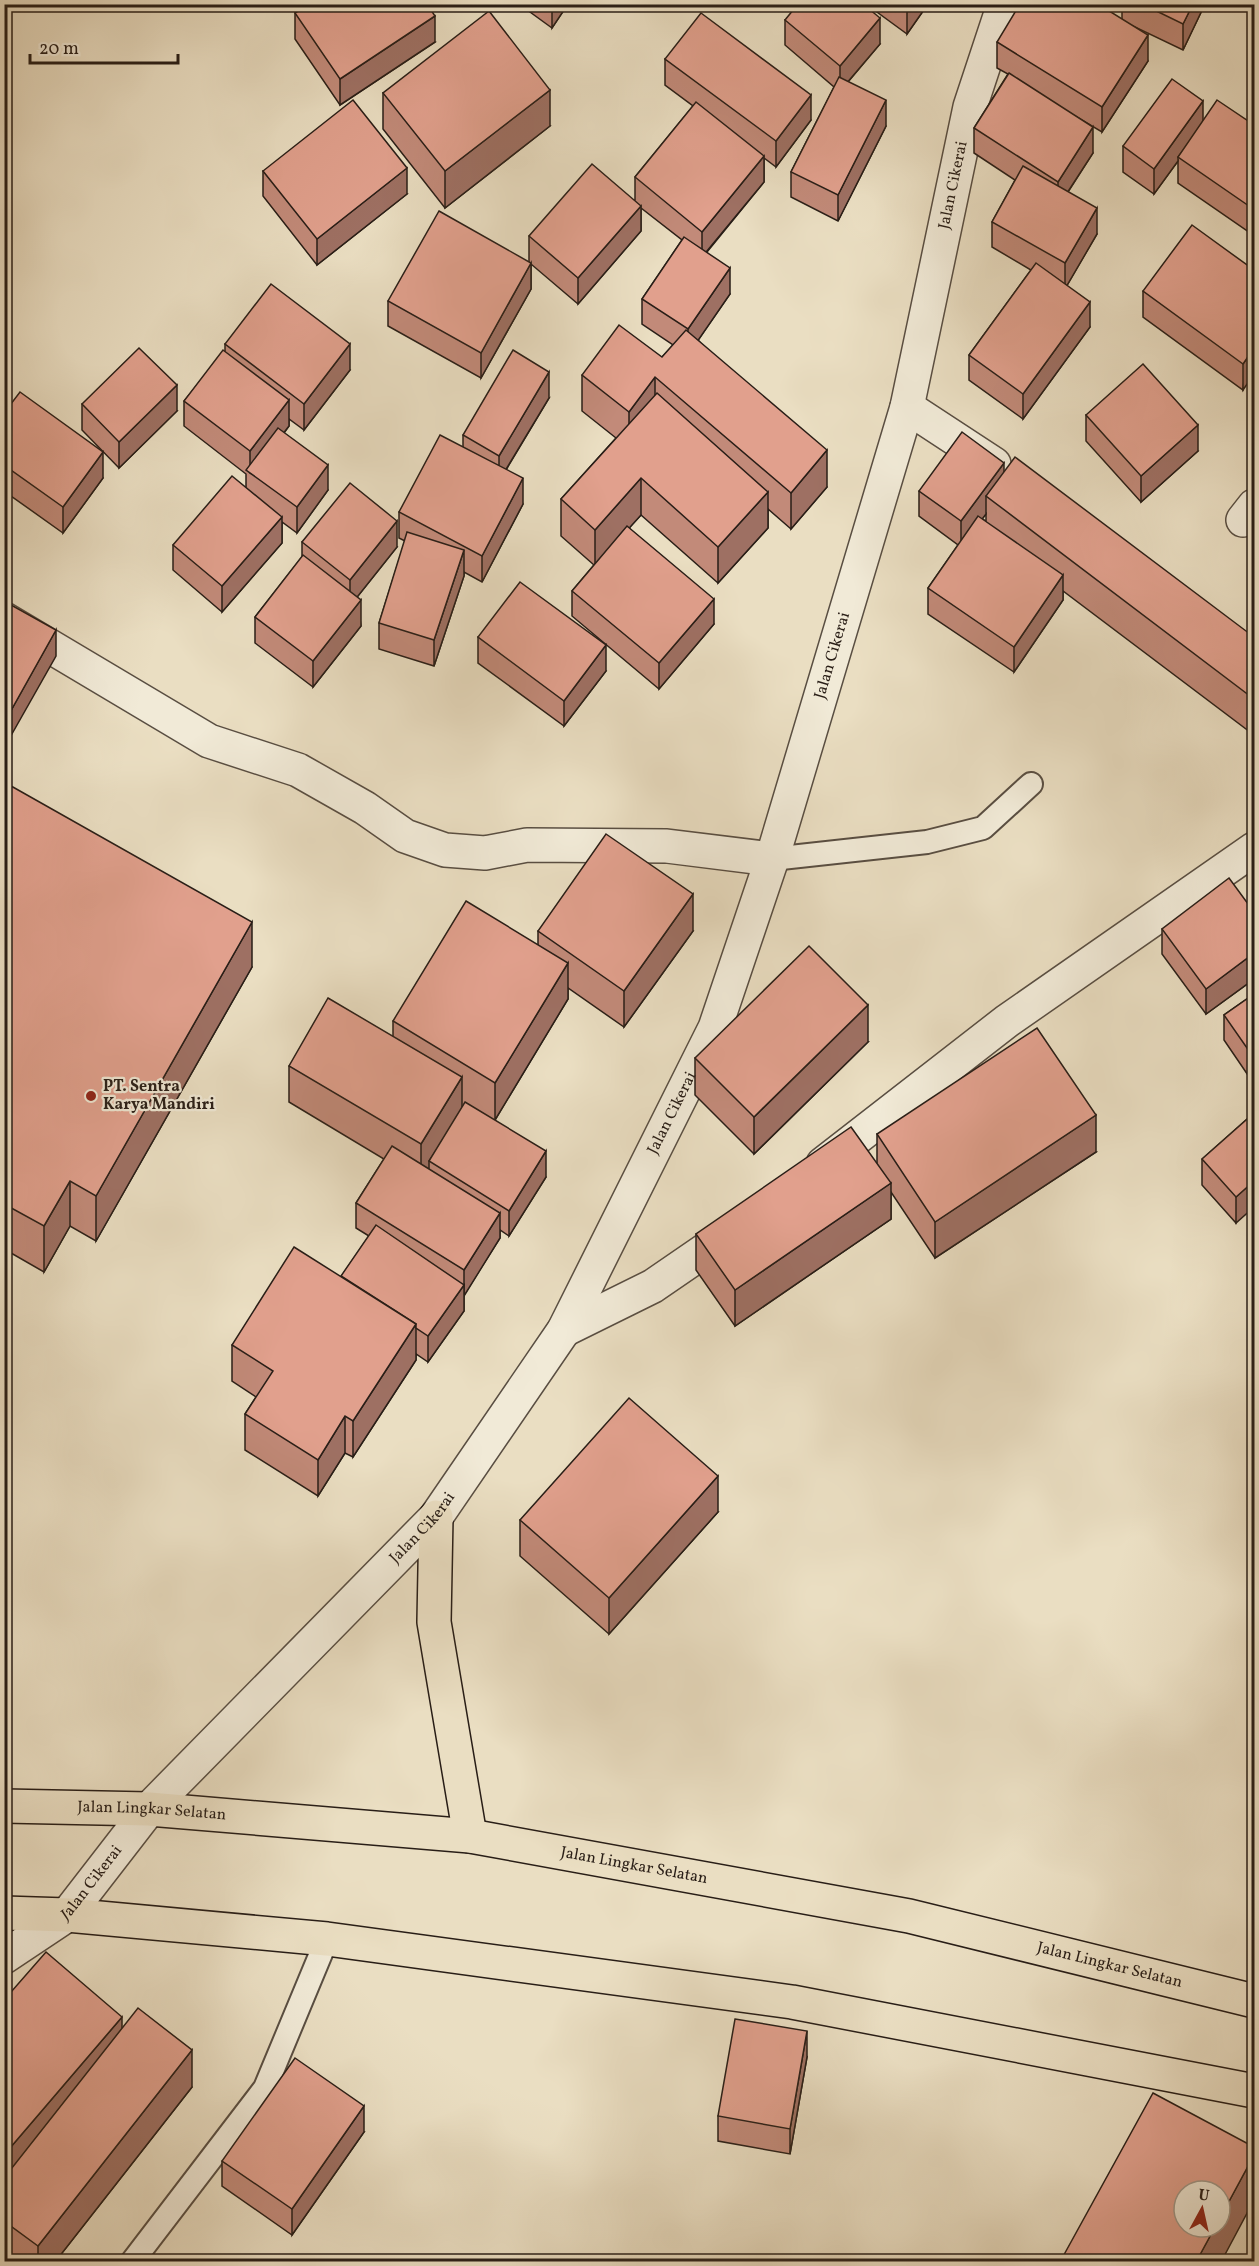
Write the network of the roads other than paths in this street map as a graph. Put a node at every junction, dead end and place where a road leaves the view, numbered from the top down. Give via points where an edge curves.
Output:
1 (1004, 4) edge
2 (908, 407) junction
3 (1015, 478) edge
4 (4, 619) edge
5 (1031, 784) dead end
6 (1254, 849) edge
7 (772, 859) junction
8 (795, 1186) edge
9 (758, 1214) edge
10 (564, 1330) junction
11 (436, 1517) junction
12 (4, 1806) edge
13 (149, 1809) junction
14 (470, 1836) junction
15 (4, 1913) edge
16 (68, 1916) junction
17 (327, 1939) junction
18 (4, 1957) edge
19 (1254, 2001) edge
20 (1254, 2091) edge
21 (132, 2262) edge

1 - 2 street, Jalan Cikerai via 970,107
2 - 3 street
2 - 7 street, Jalan Cikerai
4 - 7 street via 209,741 298,770 405,836 445,850 485,853 526,845 667,846
5 - 7 lane via 983,828 927,842
6 - 8 street via 1007,1021
7 - 10 street, Jalan Cikerai via 715,1028
9 - 10 street via 653,1287
10 - 11 street, Jalan Cikerai
11 - 13 street, Jalan Cikerai
11 - 14 highway via 434,1622
12 - 13 highway, Jalan Lingkar Selatan
13 - 14 highway, Jalan Lingkar Selatan
13 - 16 street, Jalan Cikerai
14 - 19 highway, Jalan Lingkar Selatan via 909,1916
15 - 16 highway
16 - 17 highway
16 - 18 street, Jalan Cikerai
17 - 20 highway via 792,2002
17 - 21 lane via 265,2088

